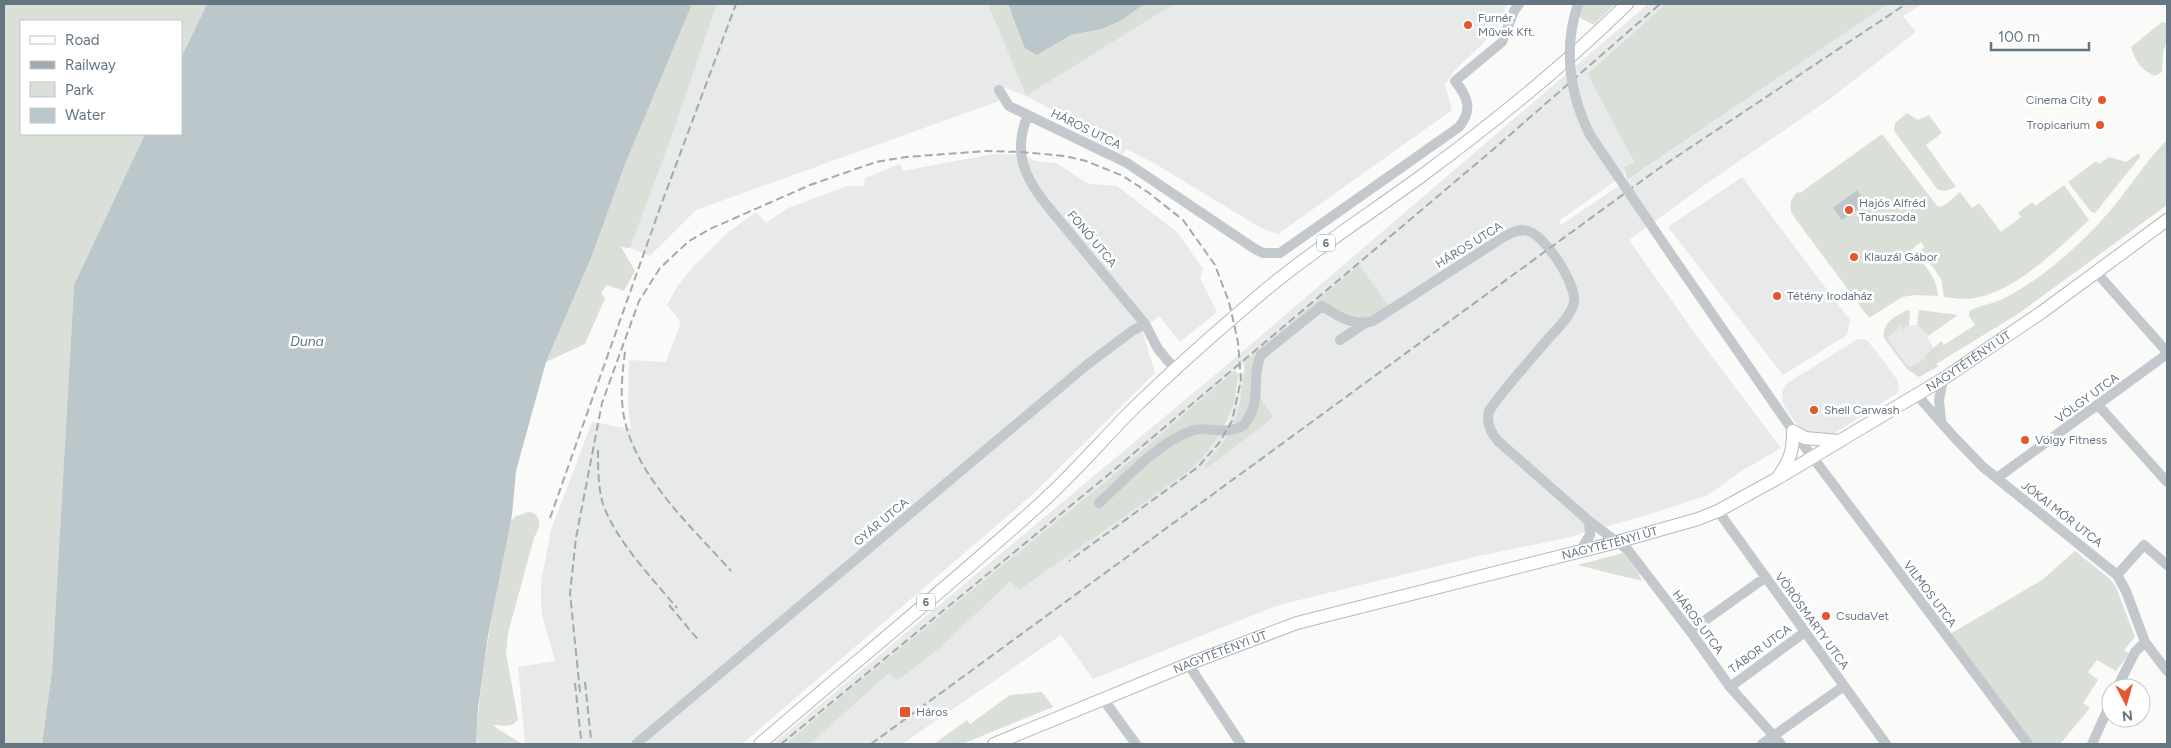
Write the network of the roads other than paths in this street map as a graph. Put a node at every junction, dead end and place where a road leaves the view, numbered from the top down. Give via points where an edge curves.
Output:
1 (1519, 4) edge
2 (1578, 4) edge
3 (1627, 4) edge
4 (999, 90) dead end
5 (1028, 115) junction
6 (2167, 220) edge
7 (2096, 272) junction
8 (1364, 323) junction
9 (1145, 324) junction
10 (1340, 340) dead end
11 (2167, 353) edge
12 (1175, 369) junction
13 (1943, 379) junction
14 (1917, 395) junction
15 (2098, 405) junction
16 (1941, 421) junction
17 (1793, 431) junction
18 (1840, 442) junction
19 (1813, 458) junction
20 (1778, 478) junction
21 (1997, 478) junction
22 (2167, 482) edge
23 (1100, 503) dead end
24 (1718, 511) junction
25 (1589, 521) junction
26 (1617, 542) junction
27 (1580, 551) junction
28 (2167, 566) edge
29 (2117, 575) junction
30 (1766, 577) junction
31 (1690, 631) junction
32 (1805, 632) junction
33 (2145, 642) junction
34 (1188, 664) junction
35 (2167, 670) edge
36 (2122, 678) edge
37 (1844, 686) junction
38 (1730, 687) junction
39 (1103, 699) junction
40 (2101, 724) edge
41 (1773, 736) junction
42 (1883, 743) edge
43 (636, 744) edge
44 (760, 744) edge
45 (994, 744) edge
46 (1136, 744) edge
47 (1241, 744) edge
48 (1762, 744) edge
49 (1781, 744) edge
50 (2028, 744) edge
51 (2092, 744) edge

1 - 5 street, HÁROS UTCA via 1502,42 1455,81 1465,93 1469,105 1459,127 1287,250 1271,254 1255,249 1127,163
2 - 17 street, VILMOS UTCA, bridge via 1568,46 1569,70 1580,114 1590,134
3 - 12 main road, 6 via 1562,64 1485,127 1282,277
4 - 5 street, HÁROS UTCA via 1006,102
5 - 9 street, FONÓ UTCA via 1020,139 1023,165 1031,182
6 - 7 main road, NAGYTÉTÉNYI ÚT
7 - 11 street
7 - 13 main road, NAGYTÉTÉNYI ÚT
8 - 10 street, HÁROS UTCA
8 - 23 street via 1350,321 1322,306 1266,350 1258,363 1257,394 1248,419 1238,429 1226,432 1194,430 1178,436
8 - 25 street, HÁROS UTCA via 1379,318 1510,234 1522,230 1538,236 1571,283 1574,302 1564,320 1489,411 1488,424 1498,442
9 - 12 street, FONÓ UTCA via 1158,349
9 - 43 street, GYÁR UTCA via 1132,330 1088,364
11 - 15 street, VÖLGY UTCA
12 - 44 main road, 6 via 1030,513
13 - 14 main road, NAGYTÉTÉNYI ÚT
13 - 16 street via 1939,400
14 - 16 street, JÓKAI MÓR UTCA
14 - 18 main road, NAGYTÉTÉNYI ÚT
15 - 21 street, VÖLGY UTCA
15 - 22 street
16 - 21 street, JÓKAI MÓR UTCA
17 - 18 main road via 1805,438
17 - 19 street, VILMOS UTCA
17 - 20 main road via 1791,457
18 - 19 main road, NAGYTÉTÉNYI ÚT
19 - 20 main road, NAGYTÉTÉNYI ÚT
19 - 50 street, VILMOS UTCA
20 - 24 main road, NAGYTÉTÉNYI ÚT
21 - 29 street, JÓKAI MÓR UTCA
24 - 26 main road, NAGYTÉTÉNYI ÚT via 1698,520
24 - 30 street, VÖRÖSMARTY UTCA
25 - 26 street, HÁROS UTCA
25 - 27 street via 1590,535
26 - 27 main road, NAGYTÉTÉNYI ÚT
26 - 31 street, HÁROS UTCA via 1628,550
27 - 34 main road, NAGYTÉTÉNYI ÚT via 1297,622
28 - 29 street via 2144,545
29 - 33 street, JÓKAI MÓR UTCA
30 - 31 street
30 - 32 street, VÖRÖSMARTY UTCA
31 - 38 street, HÁROS UTCA
32 - 37 street, VÖRÖSMARTY UTCA
32 - 38 street, TÁBOR UTCA
33 - 35 street, JÓKAI MÓR UTCA
33 - 36 street
34 - 39 main road, NAGYTÉTÉNYI ÚT
34 - 47 street
37 - 41 street
37 - 42 street, VÖRÖSMARTY UTCA
38 - 41 street, HÁROS UTCA
39 - 45 main road, NAGYTÉTÉNYI ÚT
39 - 46 street
40 - 51 street
41 - 48 street
41 - 49 street, HÁROS UTCA

